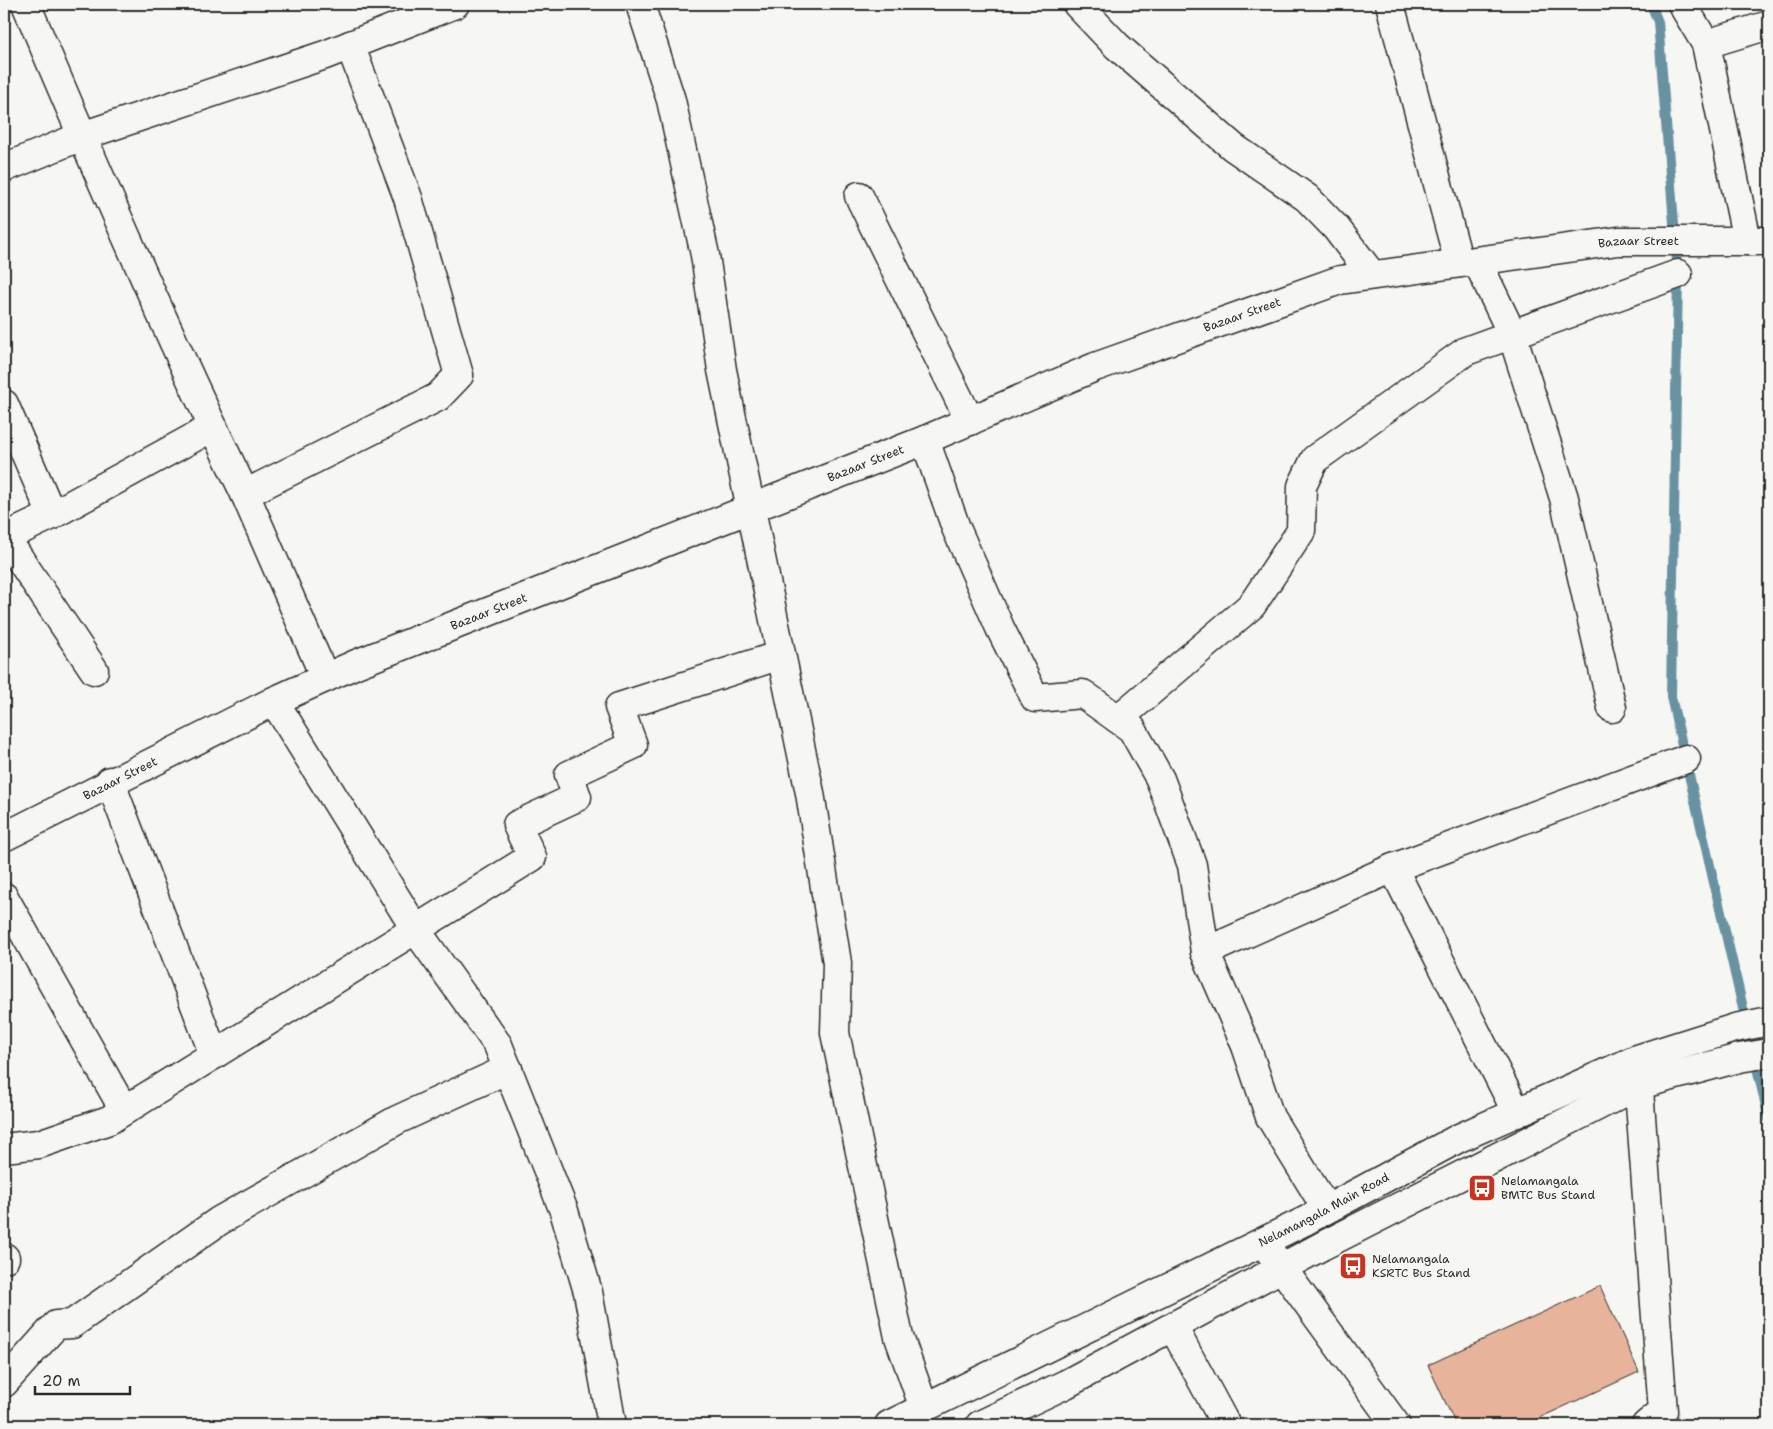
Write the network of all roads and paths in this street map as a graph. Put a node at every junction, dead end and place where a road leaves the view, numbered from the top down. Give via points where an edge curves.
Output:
1 (26, 4) edge
2 (455, 4) edge
3 (640, 4) edge
4 (1077, 4) edge
5 (1390, 4) edge
6 (1682, 4) edge
7 (1769, 25) edge
8 (1706, 44) junction
9 (350, 46) junction
10 (82, 136) junction
11 (4, 168) edge
12 (859, 196) dead end
13 (1758, 241) edge
14 (1468, 262) junction
15 (1678, 274) dead end
16 (1372, 276) junction
17 (1512, 334) junction
18 (4, 404) edge
19 (970, 421) junction
20 (213, 427) junction
21 (925, 440) junction
22 (245, 494) junction
23 (751, 509) junction
24 (52, 515) junction
25 (4, 537) edge
26 (781, 655) junction
27 (94, 670) dead end
28 (325, 678) junction
29 (274, 700) junction
30 (1612, 708) dead end
31 (1118, 719) junction
32 (1686, 759) dead end
33 (110, 782) junction
34 (4, 837) edge
35 (1393, 868) junction
36 (4, 897) edge
37 (416, 930) junction
38 (1205, 952) junction
39 (1769, 1021) edge
40 (1769, 1052) edge
41 (214, 1054) junction
42 (508, 1069) junction
43 (1638, 1072) junction
44 (124, 1110) junction
45 (1517, 1113) junction
46 (4, 1148) edge
47 (1326, 1208) junction
48 (1263, 1242) junction
49 (1282, 1269) junction
50 (1173, 1327) junction
51 (4, 1383) edge
52 (924, 1408) junction
53 (612, 1425) edge
54 (889, 1425) edge
55 (980, 1425) edge
56 (1226, 1425) edge
57 (1396, 1425) edge
58 (1646, 1425) edge

1 - 10 street
2 - 9 street
3 - 23 street via 671,100 687,166 706,255 722,370
4 - 16 street via 1117,46 1233,147 1307,198 1336,228
5 - 14 street
6 - 8 street
7 - 8 street
8 - 13 street
9 - 10 street
9 - 22 street via 408,198 459,375 438,397
10 - 11 street
10 - 20 street
12 - 19 street
13 - 14 street, Bazaar Street via 1618,240
14 - 16 street, Bazaar Street
14 - 17 street
15 - 17 street
16 - 19 street, Bazaar Street via 1340,280 1095,367
17 - 30 street via 1564,498
17 - 31 street via 1466,351 1315,459 1302,486 1301,531 1252,605
18 - 24 street
19 - 21 street, Bazaar Street
20 - 22 street
20 - 24 street
21 - 23 street, Bazaar Street
21 - 31 street via 956,528 1035,698 1083,694
22 - 28 street
23 - 26 street
23 - 28 street, Bazaar Street
24 - 25 street
25 - 27 street
26 - 37 street via 619,707 633,745 569,775 577,797 517,825 532,856
26 - 52 street via 810,793 837,963 835,1033 899,1337
28 - 29 street, Bazaar Street
29 - 33 street, Bazaar Street
29 - 37 street
31 - 38 street via 1132,729 1160,780 1192,865
32 - 35 street
33 - 34 street, Bazaar Street
33 - 41 street
35 - 38 street
35 - 45 street
36 - 44 street
37 - 41 street
37 - 42 street via 498,1045
38 - 47 street via 1246,1046 1270,1117
39 - 43 street, Nelamangala Main Road via 1735,1028
40 - 43 street
41 - 44 street
42 - 51 street via 397,1120 219,1221 72,1324 56,1325
42 - 53 street via 564,1211 588,1292
43 - 45 street, Nelamangala Main Road
43 - 49 street
43 - 58 street via 1663,1411
44 - 46 street via 109,1120 40,1144
45 - 47 street, Nelamangala Main Road via 1459,1138
47 - 48 street, Nelamangala Main Road
48 - 49 street
48 - 52 street, Nelamangala Main Road
49 - 50 street
49 - 57 street
50 - 55 street
50 - 56 street
52 - 54 street, Nelamangala Main Road

